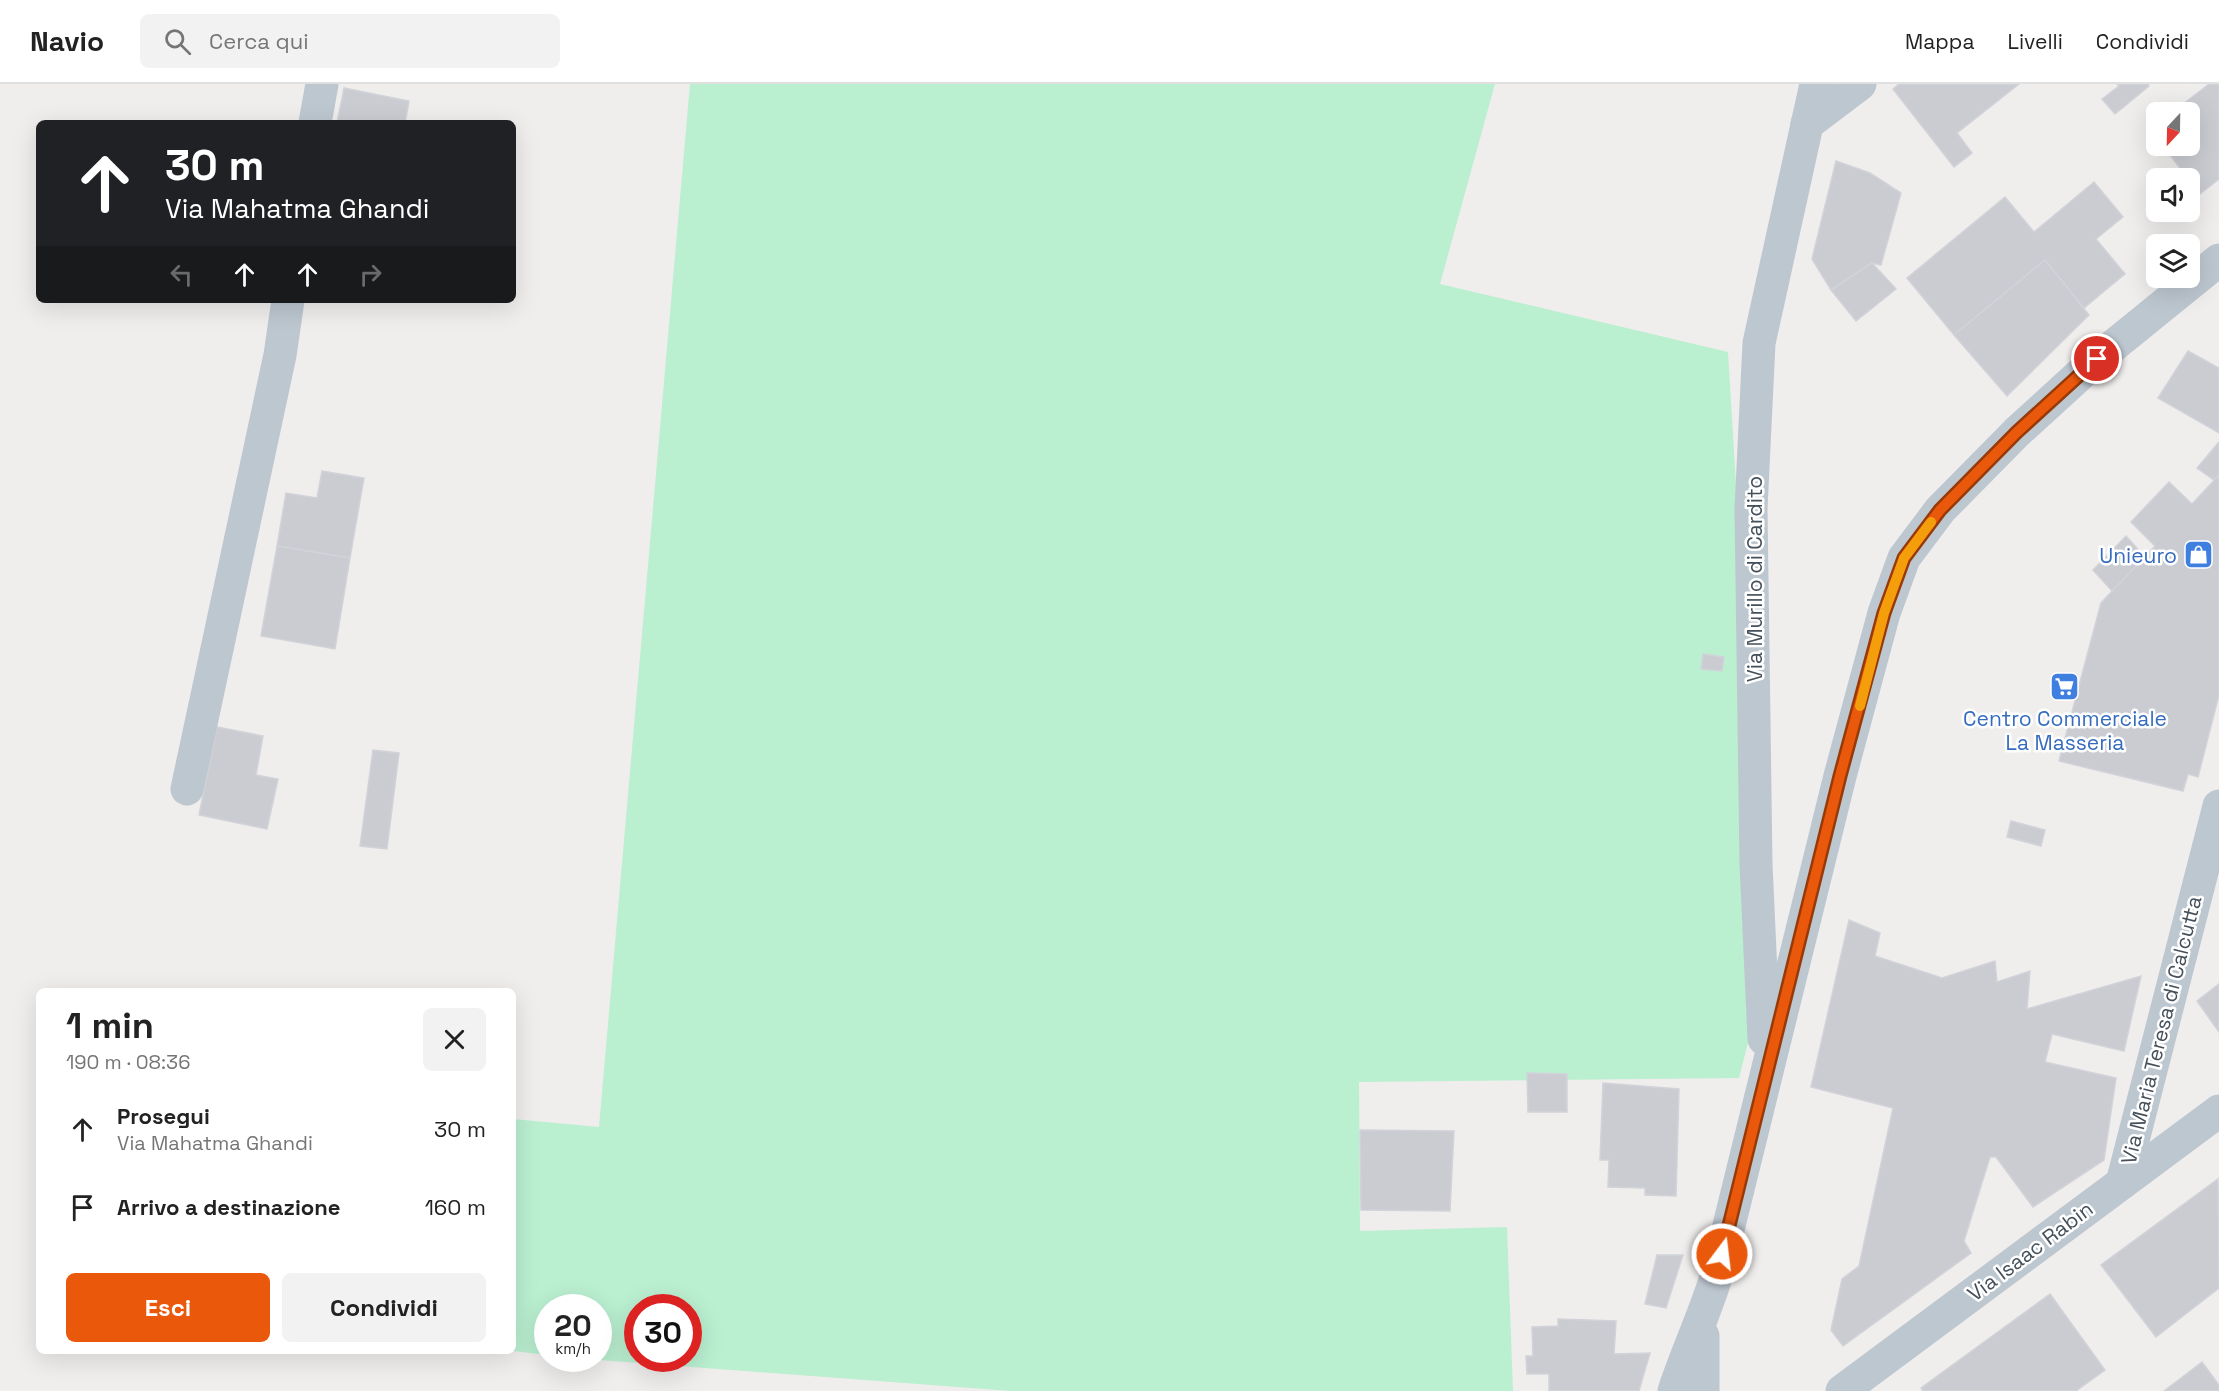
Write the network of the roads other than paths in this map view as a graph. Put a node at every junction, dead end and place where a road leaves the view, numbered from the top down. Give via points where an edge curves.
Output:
1 (322, 84) edge
2 (1816, 84) edge
3 (1860, 84) edge
4 (316, 120) edge
5 (1807, 124) junction
6 (2219, 260) edge
7 (288, 303) edge
8 (187, 789) dead end
9 (2219, 806) edge
10 (1765, 1079) junction
11 (2219, 1111) edge
12 (2122, 1183) junction
13 (1702, 1322) junction
14 (1674, 1391) edge
15 (1703, 1391) edge
16 (1842, 1391) edge

1 - 4 street
2 - 5 street, Via Murillo di Cardito
3 - 5 street
5 - 10 street, Via Murillo di Cardito via 1759,343 1752,497 1756,864
6 - 10 street via 2097,359 2017,432 1940,510 1904,558 1884,613 1840,776
7 - 8 street via 280,355
9 - 12 street, Via Maria Teresa di Calcutta
10 - 13 street via 1743,1176
11 - 12 street, Via Isaac Rabin
12 - 16 street, Via Isaac Rabin
13 - 14 street
13 - 15 street

